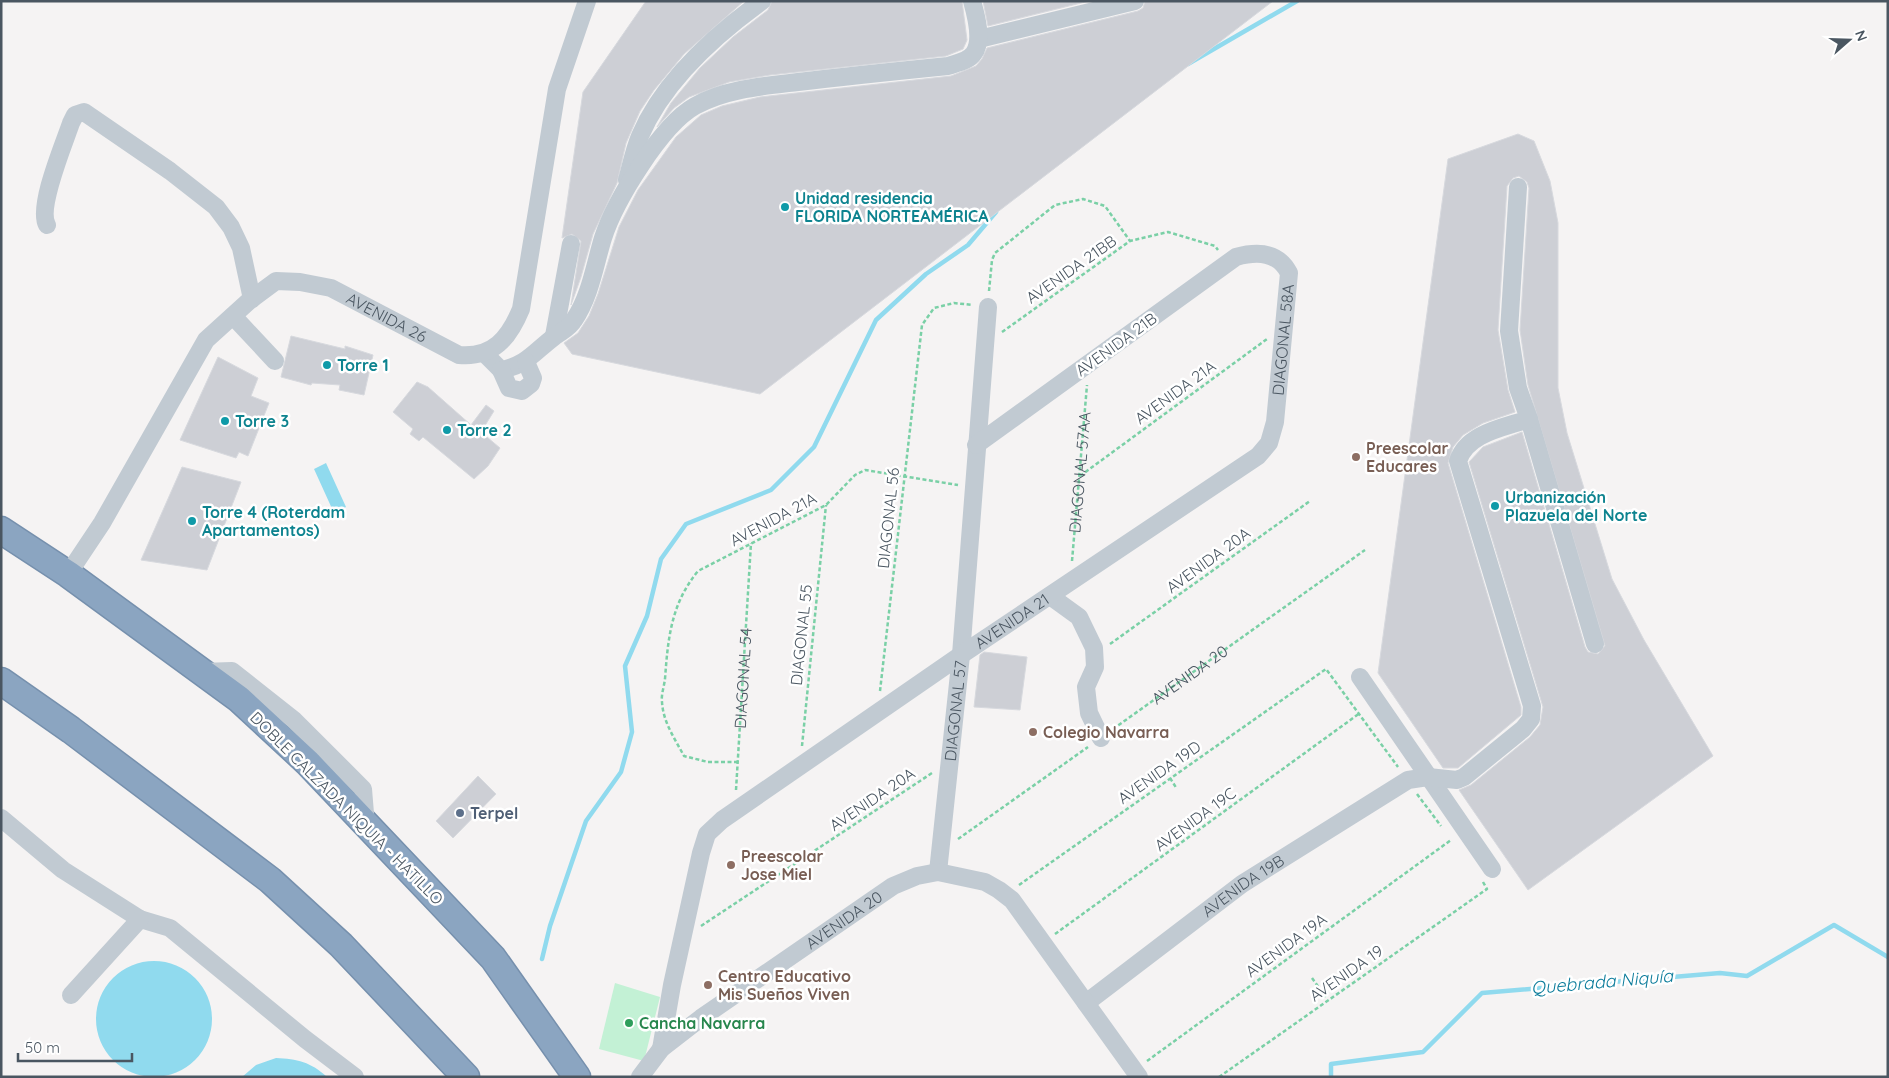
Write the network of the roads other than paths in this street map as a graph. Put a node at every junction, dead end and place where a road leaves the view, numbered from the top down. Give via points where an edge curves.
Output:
1 (587, 1) edge
2 (762, 1) edge
3 (972, 1) edge
4 (1135, 1) edge
5 (979, 39) junction
6 (1518, 187) dead end
7 (624, 193) junction
8 (571, 244) dead end
9 (1260, 254) joint
10 (250, 300) junction
11 (988, 307) road end
12 (233, 316) junction
13 (554, 336) junction
14 (485, 354) junction
15 (275, 361) dead end
16 (526, 362) junction
17 (500, 370) junction
18 (1529, 420) junction
19 (1269, 443) joint
20 (976, 444) junction
21 (1, 530) edge
22 (68, 574) junction
23 (1050, 596) junction
24 (1594, 644) dead end
25 (961, 655) junction
26 (1360, 677) dead end
27 (1, 681) edge
28 (1101, 738) road end
29 (1428, 777) junction
30 (1, 818) edge
31 (1492, 869) dead end
32 (938, 872) junction
33 (140, 919) junction
34 (72, 995) dead end
35 (1086, 1003) junction
36 (662, 1049) junction
37 (1137, 1074) edge
38 (355, 1077) edge
39 (466, 1077) edge
40 (577, 1077) edge
41 (640, 1077) edge

1 - 14 street via 557,90 522,309 513,329
2 - 7 street via 721,32 662,97 640,136
3 - 5 street
4 - 5 street
5 - 7 street via 974,54 948,66 781,84 710,99 681,116 660,140
6 - 18 street via 1509,331 1518,388
7 - 13 street via 604,235 575,320
8 - 13 street
9 - 19 street, DIAGONAL 58A via 1276,257 1289,273 1275,422
9 - 20 street, AVENIDA 21B via 1236,257 1227,263
10 - 10 street via 241,248 216,207 90,115 84,112 75,115 47,200 44,219 47,225 66,164 82,127 94,125 210,212 235,250
10 - 12 street, AVENIDA 26
10 - 14 street, AVENIDA 26 via 276,281 331,288 450,352 472,356
11 - 20 street, DIAGONAL 57
12 - 15 street
12 - 22 street, AVENIDA 26 via 206,340 107,514
13 - 16 street
14 - 17 street
16 - 17 street
16 - 17 street via 533,378 522,391 508,388
18 - 24 street
18 - 29 street via 1478,437 1462,448 1458,461 1532,706 1531,719 1464,777 1457,780
19 - 23 street, AVENIDA 21 via 1258,456
20 - 25 street, DIAGONAL 57
21 - 22 highway, DOBLE CALZADA NIQUIA - HATILLO
22 - 40 highway, DOBLE CALZADA NIQUIA - HATILLO via 239,699 307,762 493,958
23 - 25 street, AVENIDA 21
23 - 28 street via 1079,617 1094,648 1095,667 1086,687 1089,713
25 - 32 street, DIAGONAL 57
25 - 36 street, AVENIDA 21 via 735,811 707,834 682,939
26 - 29 street
27 - 39 highway via 270,880 341,946
29 - 31 street
29 - 35 street, AVENIDA 19B via 1408,780 1242,884
30 - 33 street via 63,870
32 - 35 street via 984,882 1005,894
32 - 36 street, AVENIDA 20 via 893,886
33 - 34 street
33 - 38 street via 170,928
35 - 37 street
36 - 41 street, AVENIDA 20

